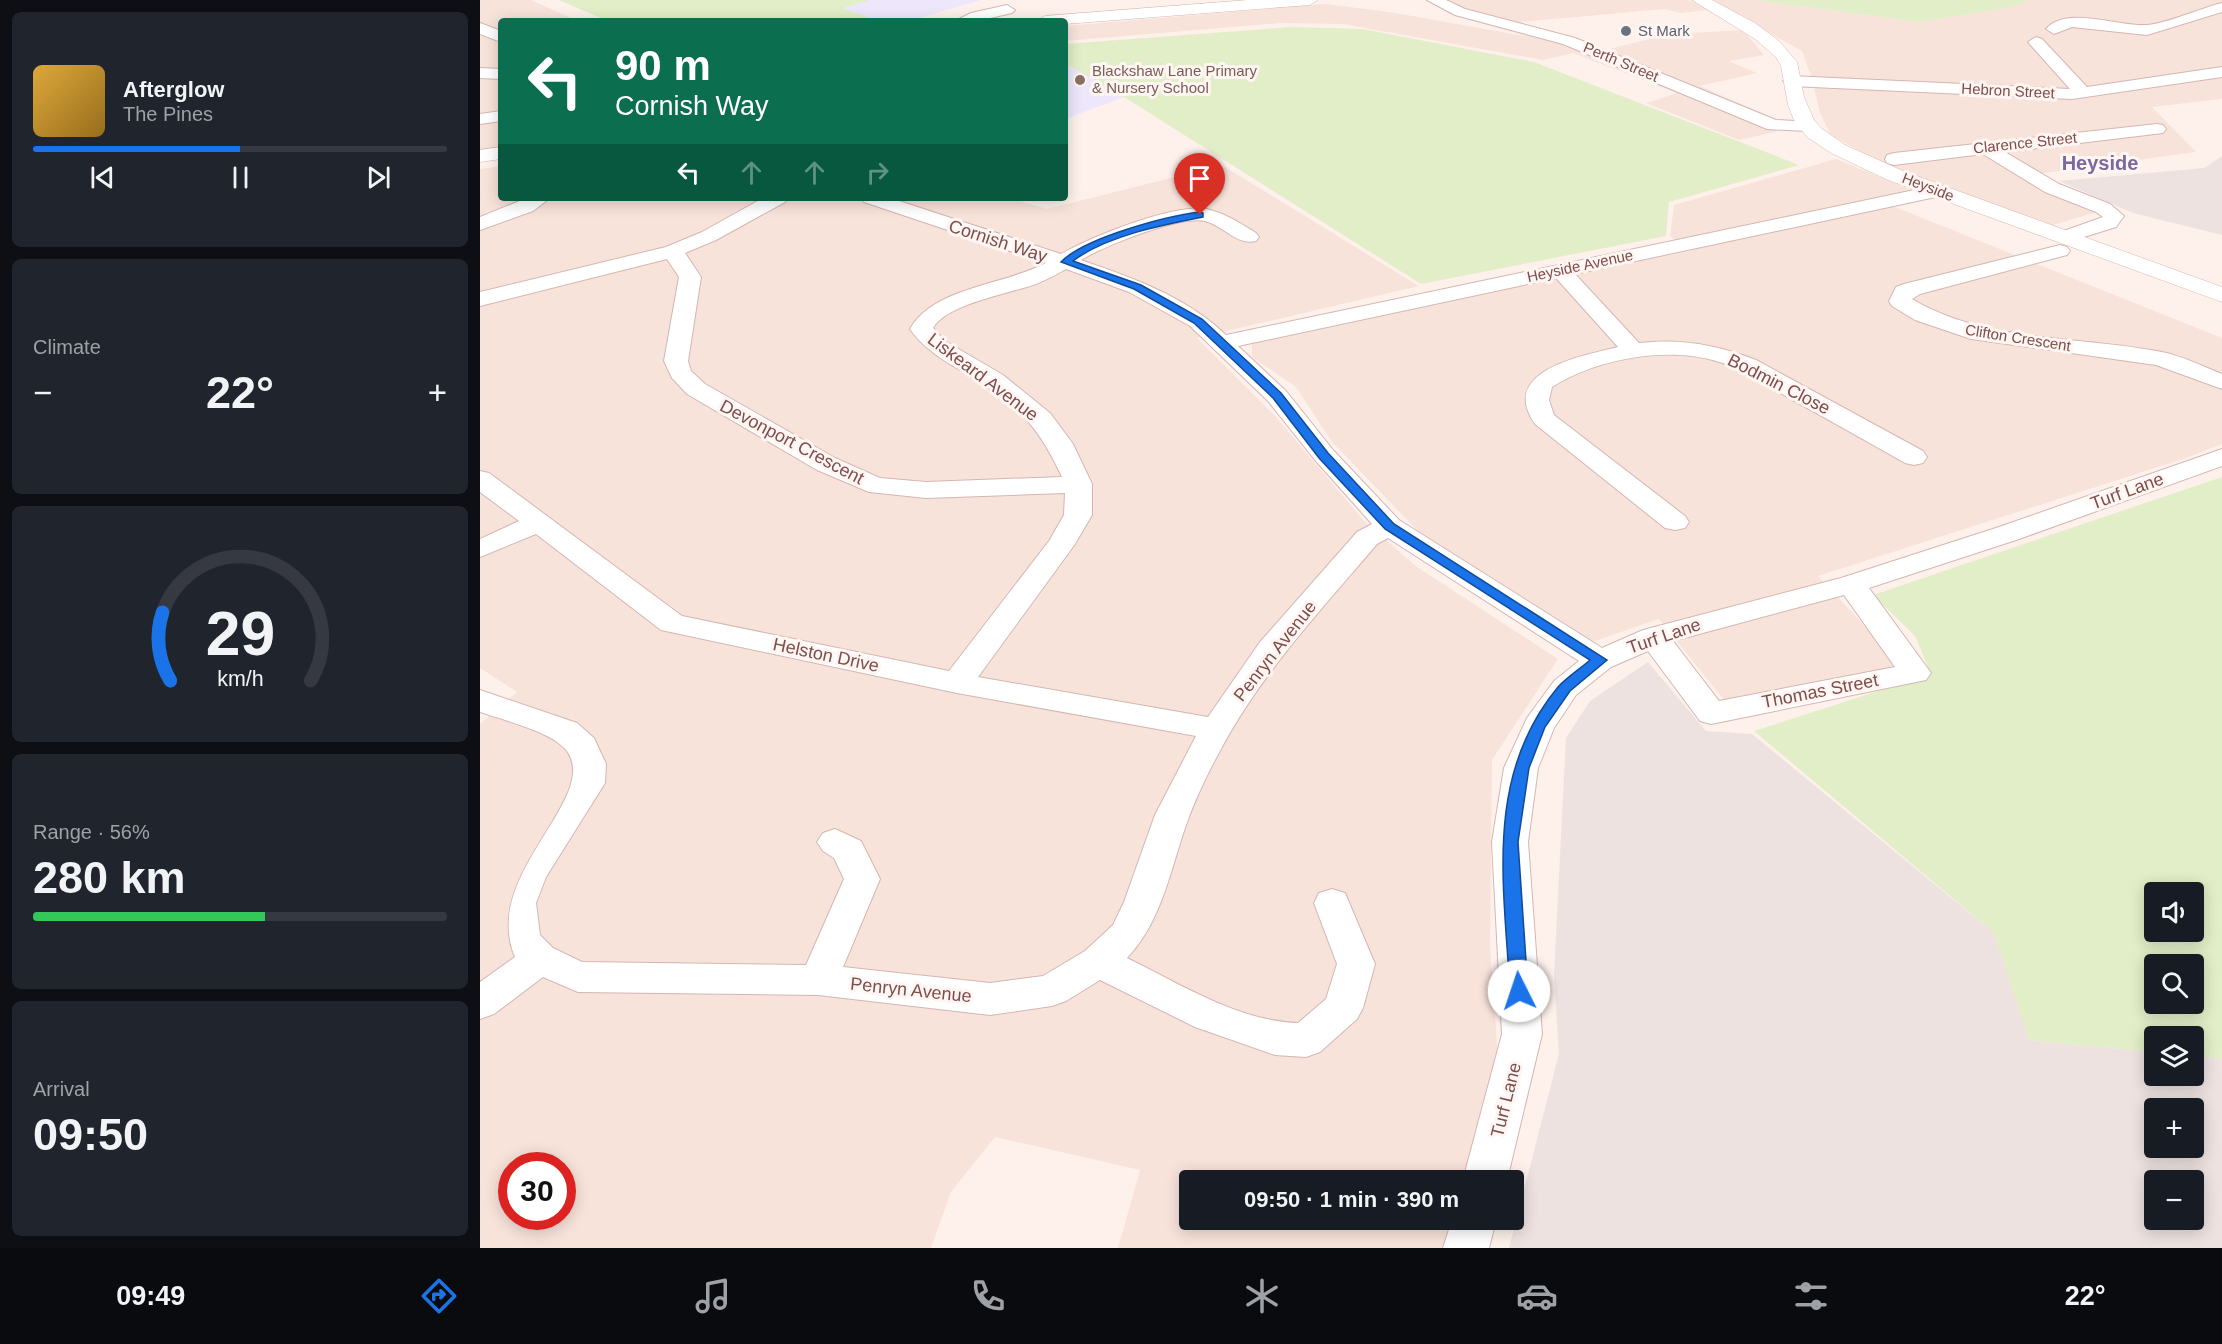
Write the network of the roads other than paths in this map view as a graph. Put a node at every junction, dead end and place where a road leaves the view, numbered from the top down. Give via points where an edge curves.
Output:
1 (1310, 0) edge
2 (1434, 0) edge
3 (1700, 0) edge
4 (1274, 1) edge
5 (2187, 2) dead end
6 (1007, 10) dead end
7 (2220, 10) edge
8 (971, 18) edge
9 (1068, 19) edge
10 (480, 28) edge
11 (2054, 29) dead end
12 (498, 36) edge
13 (2036, 42) dead end
14 (480, 72) edge
15 (2222, 72) edge
16 (498, 74) edge
17 (1791, 81) junction
18 (2083, 93) junction
19 (498, 116) edge
20 (480, 119) edge
21 (1806, 126) junction
22 (2157, 129) dead end
23 (1984, 147) junction
24 (498, 153) edge
25 (480, 156) edge
26 (1894, 159) dead end
27 (1938, 191) junction
28 (535, 201) edge
29 (773, 201) edge
30 (879, 201) edge
31 (480, 224) edge
32 (1249, 237) dead end
33 (2063, 244) junction
34 (673, 251) junction
35 (1065, 262) junction
36 (1560, 270) junction
37 (2222, 295) edge
38 (480, 299) edge
39 (1223, 342) junction
40 (1633, 350) junction
41 (2222, 382) edge
42 (1914, 457) dead end
43 (2222, 457) edge
44 (480, 479) edge
45 (1079, 484) junction
46 (1675, 522) dead end
47 (537, 523) junction
48 (1389, 526) junction
49 (480, 549) edge
50 (1851, 584) junction
51 (1654, 637) junction
52 (1600, 660) junction
53 (957, 683) junction
54 (480, 700) edge
55 (1216, 729) junction
56 (835, 842) dead end
57 (1332, 903) dead end
58 (540, 959) junction
59 (1099, 962) junction
60 (818, 980) junction
61 (480, 1003) edge
62 (1488, 1170) edge
63 (1471, 1230) edge
64 (1466, 1248) edge

1 - 4 main road
2 - 21 street, Perth Street via 1460,12 1569,41 1773,125
3 - 17 main road via 1734,17 1781,52 1791,68
4 - 9 main road
5 - 7 street
6 - 8 street
7 - 11 street via 2147,30 2070,22
10 - 12 street
13 - 18 street
14 - 16 street
15 - 18 street, Hebron Street
17 - 18 street, Hebron Street
17 - 21 main road
19 - 20 street
21 - 27 main road, Heyside via 1856,157
22 - 23 street, Clarence Street
23 - 26 street, Clarence Street
23 - 33 street via 2052,188 2114,216
24 - 25 main road
27 - 33 main road, Heyside
27 - 36 street, Heyside Avenue
28 - 31 street
29 - 34 street
30 - 35 street, Cornish Way
32 - 35 street via 1216,218 1190,215 1108,240
33 - 37 main road, Heyside
33 - 41 street, Clifton Crescent via 2018,262 1912,289 1904,292 1900,301 1923,315 1979,334 2161,358
34 - 38 street
34 - 45 street, Devonport Crescent via 690,277 676,362 680,373 696,389 865,482 926,490
35 - 39 street, Cornish Way via 1137,287 1198,321
35 - 45 street, Liskeard Avenue via 1030,279 936,311 925,319 921,329 937,346 994,380 1041,418 1060,444
36 - 39 street, Heyside Avenue
36 - 40 street
39 - 48 street, Cornish Way via 1277,396 1323,455
40 - 42 street, Bodmin Close via 1700,348 1729,356
40 - 46 street, Bodmin Close via 1549,378 1539,387 1539,411 1551,426
43 - 50 street, Turf Lane
44 - 47 street, Helston Drive
45 - 53 street, Liskeard Avenue via 1078,515 1061,544
47 - 49 street
47 - 53 street, Helston Drive via 672,623
48 - 52 street, Cornish Way
48 - 55 street, Penryn Avenue via 1367,538 1271,649
50 - 51 street, Turf Lane
50 - 51 street, Thomas Street via 1915,673 1711,713
51 - 52 street, Turf Lane
52 - 62 street, Turf Lane via 1565,688 1538,726 1521,768 1510,842 1522,1034
53 - 55 street, Helston Drive
54 - 58 street, Penryn Avenue via 565,732 582,746 589,764 588,783 529,874 518,903 520,934
55 - 59 street, Penryn Avenue via 1172,814 1127,934
56 - 60 street via 848,850 862,879
57 - 59 street via 1356,964 1343,1008 1306,1040 1275,1039 1209,1016
58 - 60 street, Penryn Avenue via 578,977
58 - 61 street
59 - 60 street, Penryn Avenue via 1052,990 1001,998
63 - 64 street

